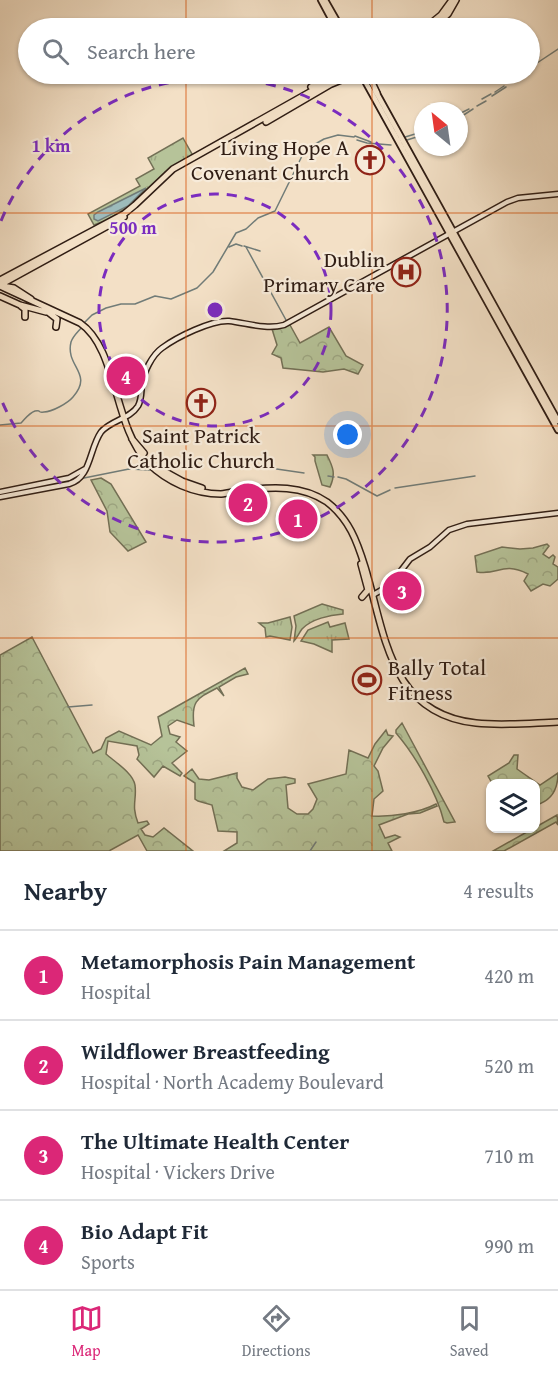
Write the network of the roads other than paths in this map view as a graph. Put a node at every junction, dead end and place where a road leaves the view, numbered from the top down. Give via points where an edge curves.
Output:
1 (321, 0) edge
2 (326, 0) edge
3 (454, 0) edge
4 (331, 18) edge
5 (336, 18) edge
6 (438, 18) edge
7 (318, 84) edge
8 (323, 84) edge
9 (366, 84) edge
10 (372, 84) edge
11 (329, 85) edge
12 (319, 86) junction
13 (376, 93) joint
14 (294, 100) junction
15 (283, 110) junction
16 (265, 122) junction
17 (397, 133) junction
18 (229, 140) junction
19 (195, 156) junction
20 (169, 176) junction
21 (558, 194) edge
22 (451, 232) junction
23 (24, 273) junction
24 (15, 277) junction
25 (2, 285) edge
26 (22, 292) junction
27 (20, 305) junction
28 (51, 305) dead end
29 (47, 312) junction
30 (58, 313) junction
31 (25, 317) dead end
32 (75, 322) junction
33 (56, 327) dead end
34 (123, 418) junction
35 (558, 422) edge
36 (558, 430) edge
37 (132, 439) junction
38 (85, 469) junction
39 (159, 472) junction
40 (186, 485) junction
41 (177, 490) dead end
42 (0, 492) edge
43 (0, 497) edge
44 (558, 513) edge
45 (362, 556) junction
46 (373, 595) junction
47 (362, 597) dead end
48 (379, 621) junction
49 (387, 635) junction
50 (393, 663) junction
51 (409, 684) junction
52 (558, 720) edge

1 - 4 main road
2 - 5 main road
3 - 6 highway
7 - 15 highway via 290,101
8 - 12 highway
9 - 17 main road
10 - 13 highway
11 - 15 highway
12 - 14 highway
12 - 15 highway
13 - 17 main road
14 - 15 highway
14 - 16 highway
15 - 16 highway
15 - 18 highway
16 - 18 highway
16 - 18 highway
17 - 22 main road
18 - 19 highway
18 - 20 highway
19 - 20 highway
19 - 25 highway via 167,173 126,212
20 - 23 highway via 132,213
21 - 22 main road via 512,200
22 - 34 main road via 284,325 218,322 165,346 144,375 138,406
22 - 35 main road
22 - 36 main road
23 - 24 highway
23 - 26 highway via 18,281
24 - 25 highway
24 - 26 highway
25 - 26 highway
25 - 27 highway
25 - 29 highway
25 - 30 highway
26 - 30 highway
27 - 29 highway
27 - 31 highway via 25,308
28 - 30 highway
29 - 32 highway
29 - 33 highway via 57,319
30 - 32 highway
32 - 34 highway via 99,346
34 - 37 highway
34 - 38 main road via 102,432
37 - 39 highway
37 - 40 highway via 156,465
38 - 42 main road via 69,478
38 - 43 main road via 75,482
39 - 40 highway
39 - 41 highway
40 - 45 highway via 242,490 287,488 321,498 348,524
44 - 46 main road via 455,527 410,559 388,588
45 - 46 highway
45 - 47 highway via 368,590
46 - 48 highway
46 - 49 highway
48 - 49 main road
48 - 50 highway
49 - 51 highway
50 - 51 highway
50 - 52 highway via 417,697 452,718 482,724
51 - 52 highway via 432,704 458,716 488,721

